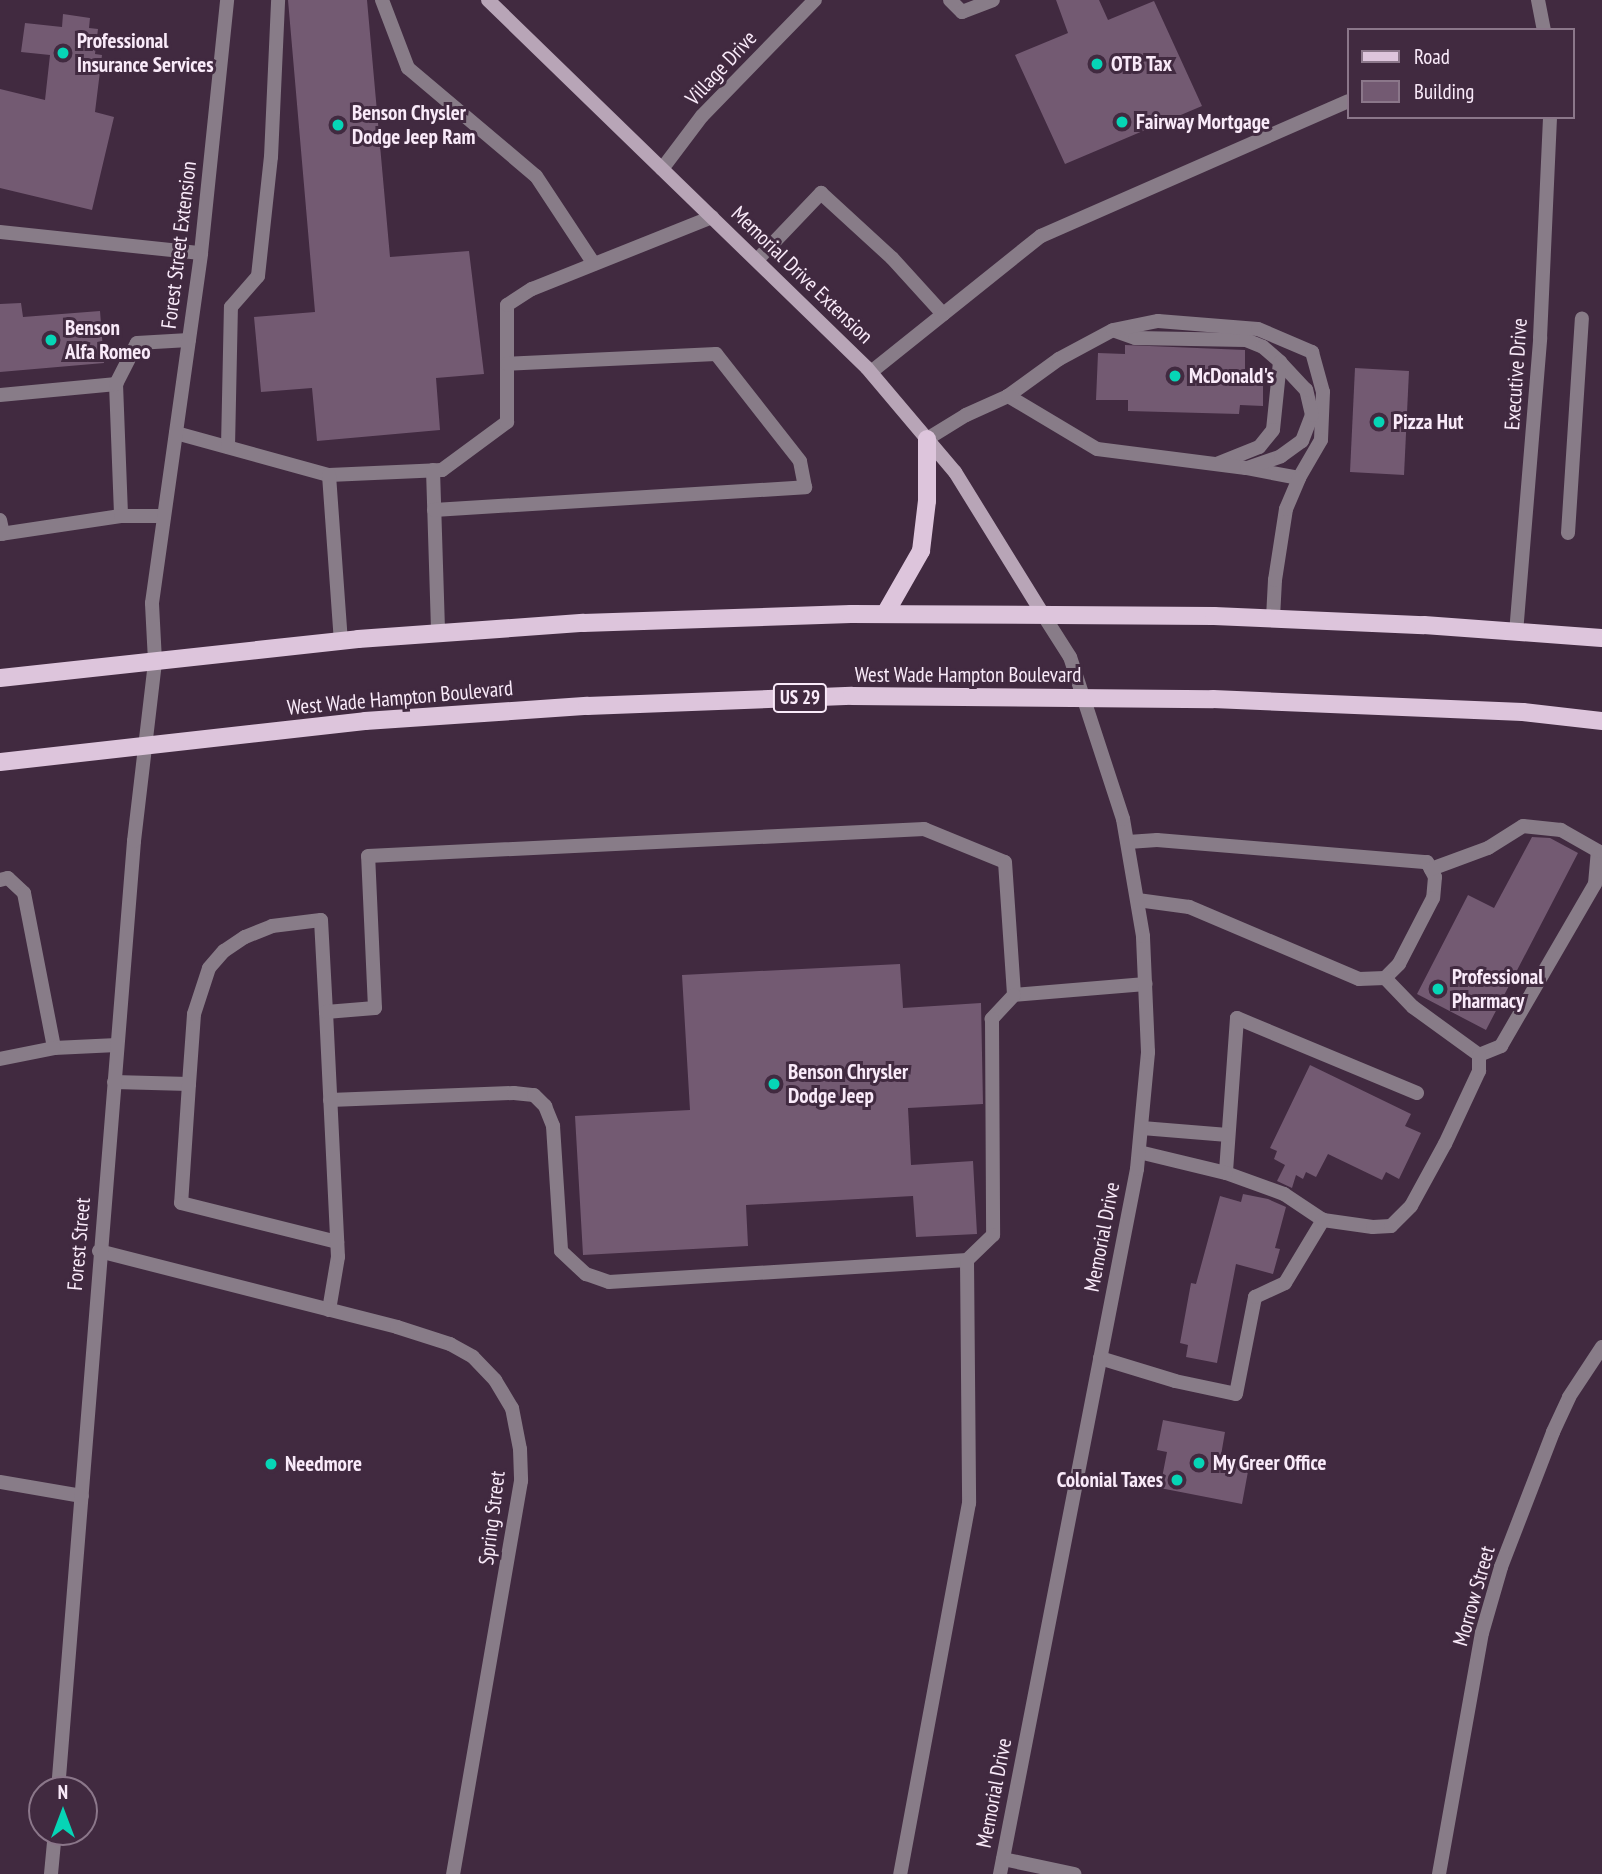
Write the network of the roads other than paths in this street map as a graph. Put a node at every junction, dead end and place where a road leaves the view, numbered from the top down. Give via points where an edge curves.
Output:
1 (227, 0) edge
2 (278, 0) edge
3 (382, 0) edge
4 (488, 0) edge
5 (815, 0) edge
6 (950, 0) edge
7 (993, 0) edge
8 (1538, 0) edge
9 (1544, 28) edge
10 (1346, 102) edge
11 (1550, 119) edge
12 (663, 169) junction
13 (712, 217) junction
14 (0, 232) edge
15 (201, 253) junction
16 (757, 260) junction
17 (594, 264) junction
18 (943, 314) junction
19 (1582, 318) dead end
20 (1113, 330) junction
21 (189, 340) junction
22 (1280, 362) junction
23 (507, 364) junction
24 (871, 372) junction
25 (116, 384) junction
26 (0, 395) edge
27 (1008, 396) junction
28 (176, 433) junction
29 (927, 439) junction
30 (228, 447) junction
31 (1216, 465) junction
32 (1246, 468) junction
33 (433, 470) junction
34 (329, 475) junction
35 (1299, 478) junction
36 (434, 510) junction
37 (121, 516) junction
38 (164, 516) junction
39 (1, 529) edge
40 (1568, 533) dead end
41 (885, 614) junction
42 (1044, 616) junction
43 (1273, 618) junction
44 (439, 633) junction
45 (1516, 633) junction
46 (1602, 638) edge
47 (341, 640) junction
48 (155, 661) junction
49 (0, 678) edge
50 (1083, 699) junction
51 (151, 703) joint
52 (1602, 721) edge
53 (146, 745) junction
54 (0, 762) edge
55 (1128, 842) junction
56 (1431, 869) junction
57 (0, 880) edge
58 (1137, 900) junction
59 (1385, 978) junction
60 (1146, 984) junction
61 (1014, 995) junction
62 (326, 1012) junction
63 (117, 1045) junction
64 (54, 1048) junction
65 (1479, 1055) junction
66 (0, 1059) edge
67 (114, 1082) junction
68 (189, 1084) junction
69 (1417, 1093) dead end
70 (330, 1100) junction
71 (1142, 1128) junction
72 (1228, 1135) junction
73 (1139, 1152) junction
74 (1226, 1173) junction
75 (1323, 1220) junction
76 (338, 1242) junction
77 (99, 1251) junction
78 (967, 1260) junction
79 (329, 1310) junction
80 (1602, 1347) edge
81 (1100, 1358) junction
82 (0, 1482) edge
83 (82, 1496) junction
84 (59, 1776) edge
85 (54, 1846) edge
86 (1003, 1858) junction
87 (51, 1874) edge
88 (453, 1874) edge
89 (901, 1874) edge
90 (1000, 1874) edge
91 (1074, 1874) edge
92 (1438, 1874) edge

1 - 15 street, Forest Street Extension
2 - 30 street via 271,157 258,276 231,307
3 - 17 street via 408,68 536,176
4 - 12 street, Memorial Drive Extension
5 - 12 street, Village Drive via 702,116
6 - 7 street via 962,12
8 - 9 street
10 - 18 street via 1041,236
11 - 45 street, Executive Drive via 1540,338
12 - 13 street, Memorial Drive Extension
13 - 16 street, Memorial Drive Extension
13 - 17 street
14 - 15 street
15 - 21 street, Forest Street Extension
16 - 18 street via 821,193 892,258
16 - 24 street, Memorial Drive Extension
17 - 23 street via 532,289 507,305
18 - 24 street
19 - 40 street
20 - 22 street via 1135,338 1245,340 1263,347
20 - 27 street via 1059,359
20 - 35 street via 1158,321 1258,329 1312,352 1322,391 1321,440
21 - 25 street via 137,343
21 - 28 street, Forest Street Extension
22 - 31 street via 1273,430 1259,447
22 - 32 street via 1306,390 1312,415 1302,441 1281,456
23 - 33 street via 507,422 442,470
23 - 36 street via 716,354 800,461 805,487
24 - 29 street, Memorial Drive Extension
25 - 26 street
25 - 37 street
27 - 29 street
27 - 31 street via 1097,449
28 - 30 street
28 - 38 street, Forest Street Extension
29 - 41 main road via 923,541 912,570
29 - 42 street, Memorial Drive Extension via 955,472
30 - 34 street
31 - 32 street
32 - 35 street
33 - 34 street
33 - 36 street
34 - 47 street
35 - 43 street via 1286,509
36 - 44 street
37 - 38 street
37 - 39 street
38 - 48 street, Forest Street Extension via 152,603
41 - 42 main road
41 - 44 main road via 583,623
42 - 43 main road
42 - 50 street, Memorial Drive via 1069,657
43 - 45 main road
44 - 47 main road
45 - 46 main road
47 - 48 main road
48 - 49 main road
48 - 51 street, Forest Street Extension
50 - 52 main road, West Wade Hampton Boulevard / US 29 via 1213,699 1482,710
50 - 53 main road, West Wade Hampton Boulevard / US 29 via 852,696 587,706 365,721
50 - 55 street, Memorial Drive
51 - 53 street, Forest Street
53 - 54 main road, West Wade Hampton Boulevard / US 29
53 - 63 street, Forest Street
55 - 56 street via 1157,840 1427,862
55 - 58 street, Memorial Drive
56 - 59 street via 1433,898 1399,964
56 - 65 street via 1488,848 1522,826 1561,830 1598,851 1595,884 1527,1003 1501,1046
57 - 64 street via 8,878 24,893
58 - 59 street via 1189,908 1359,979
58 - 60 street, Memorial Drive
59 - 65 street via 1413,1007
60 - 61 street
60 - 71 street, Memorial Drive via 1148,1052
61 - 62 street via 1005,862 924,829 368,856 375,1007
61 - 78 street via 992,1019 992,1235
62 - 68 street via 321,920 272,926 245,937 209,968 199,991
62 - 70 street
63 - 64 street
63 - 67 street, Forest Street
64 - 66 street
65 - 75 street via 1479,1071 1411,1206 1391,1226
67 - 68 street
67 - 77 street, Forest Street
68 - 76 street via 181,1203
69 - 72 street via 1237,1018
70 - 76 street
70 - 78 street via 534,1096 545,1106 553,1126 561,1251 586,1274 610,1282
71 - 72 street
71 - 73 street, Memorial Drive
72 - 74 street
73 - 74 street
73 - 81 street, Memorial Drive
74 - 75 street via 1284,1194
75 - 81 street via 1285,1283 1255,1297 1236,1394
76 - 79 street
77 - 79 street, Spring Street
77 - 83 street, Forest Street
78 - 89 street via 968,1503
79 - 88 street, Spring Street via 450,1345 472,1357 495,1380 512,1408 521,1481
80 - 92 street, Morrow Street via 1569,1397 1501,1567 1482,1633
81 - 86 street, Memorial Drive
82 - 83 street
83 - 84 street, Forest Street
85 - 87 street
86 - 90 street, Memorial Drive
86 - 91 street

